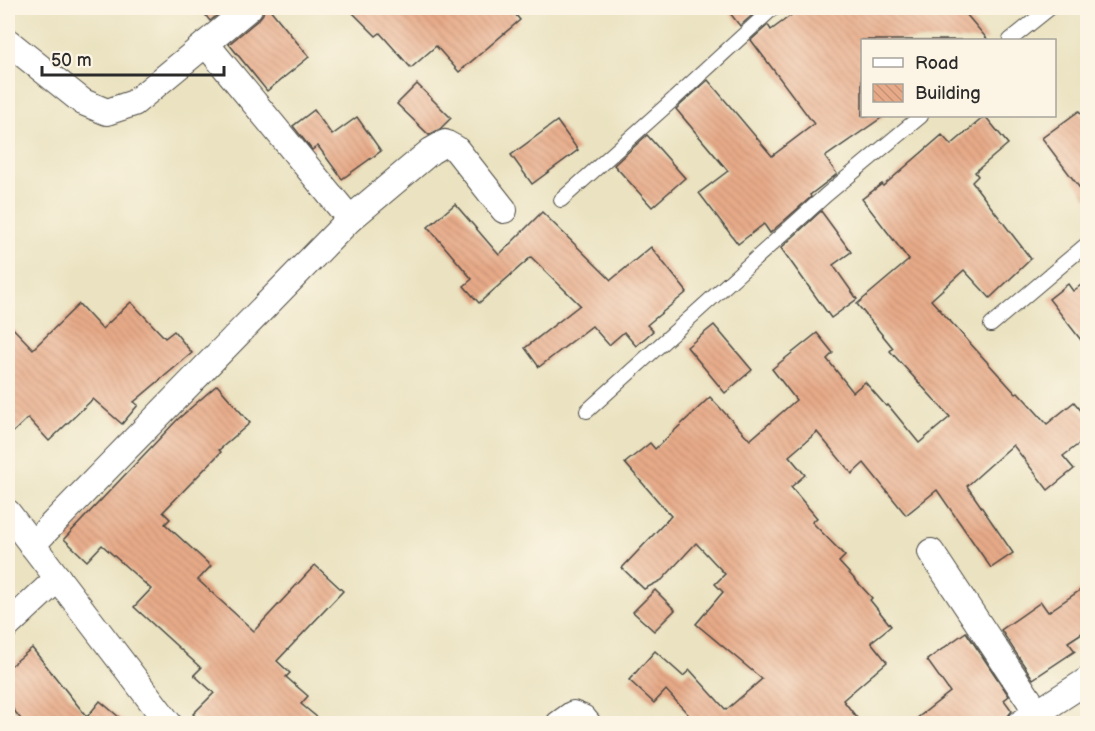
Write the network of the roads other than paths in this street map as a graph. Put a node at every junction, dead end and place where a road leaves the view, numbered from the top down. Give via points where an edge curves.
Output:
1 (249, 8) edge
2 (772, 8) edge
3 (1050, 8) edge
4 (1012, 39) edge
5 (8, 42) edge
6 (206, 44) junction
7 (920, 117) edge
8 (561, 200) dead end
9 (504, 210) dead end
10 (350, 219) junction
11 (1088, 243) edge
12 (991, 325) dead end
13 (587, 411) dead end
14 (8, 513) edge
15 (32, 545) junction
16 (931, 552) dead end
17 (58, 578) junction
18 (8, 625) edge
19 (1088, 680) edge
20 (1034, 720) edge
21 (169, 723) edge
22 (560, 723) edge
23 (588, 723) edge

1 - 6 street
2 - 8 lane
3 - 4 lane
5 - 6 street via 83,102 107,112 134,103
6 - 10 street
7 - 13 lane via 826,195
9 - 10 street via 456,149 445,143
10 - 15 street
11 - 12 lane
14 - 15 street
15 - 17 street
16 - 20 street
17 - 18 street
17 - 21 street
19 - 20 street
22 - 23 street via 573,714

